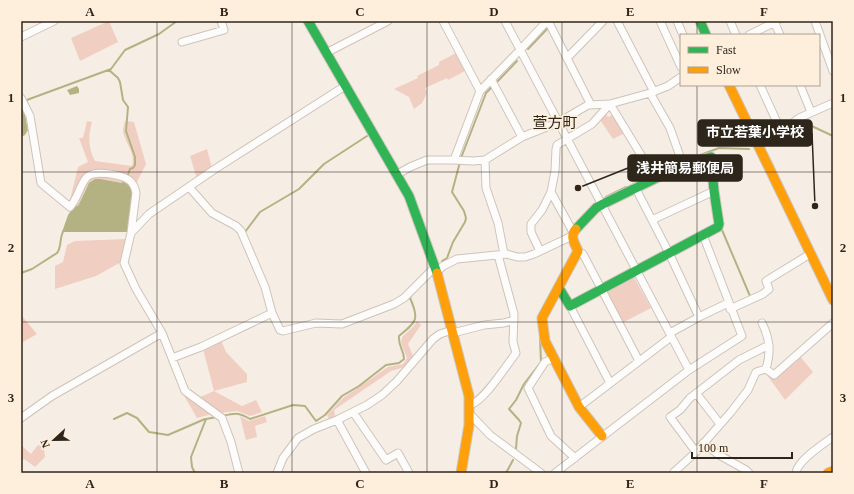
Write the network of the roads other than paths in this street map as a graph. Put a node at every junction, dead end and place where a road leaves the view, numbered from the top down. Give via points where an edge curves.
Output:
1 (54, 21) edge
2 (221, 21) edge
3 (308, 21) edge
4 (388, 21) edge
5 (443, 21) edge
6 (505, 21) edge
7 (547, 21) edge
8 (603, 21) edge
9 (617, 21) edge
10 (660, 21) edge
11 (677, 21) edge
12 (700, 21) edge
13 (730, 21) edge
14 (775, 21) edge
15 (814, 21) edge
16 (684, 34) edge
17 (706, 34) edge
18 (736, 34) edge
19 (751, 34) edge
20 (780, 34) edge
21 (819, 34) edge
22 (21, 37) edge
23 (820, 37) edge
24 (182, 42) dead end
25 (520, 50) junction
26 (326, 53) junction
27 (567, 58) junction
28 (680, 65) edge
29 (833, 71) edge
30 (491, 79) junction
31 (680, 79) edge
32 (345, 86) junction
33 (729, 86) edge
34 (760, 86) edge
35 (800, 86) edge
36 (480, 90) junction
37 (652, 93) junction
38 (21, 98) edge
39 (833, 103) edge
40 (610, 104) junction
41 (591, 105) junction
42 (812, 112) junction
43 (559, 122) junction
44 (781, 131) junction
45 (522, 137) junction
46 (567, 138) junction
47 (756, 143) junction
48 (458, 160) junction
49 (485, 160) junction
50 (683, 165) junction
51 (396, 175) junction
52 (653, 175) junction
53 (189, 187) junction
54 (635, 187) junction
55 (714, 190) junction
56 (551, 192) junction
57 (603, 204) junction
58 (652, 220) junction
59 (131, 233) junction
60 (572, 234) junction
61 (703, 235) junction
62 (540, 251) junction
63 (578, 251) junction
64 (669, 253) junction
65 (810, 254) junction
66 (501, 255) junction
67 (435, 270) junction
68 (637, 270) junction
69 (559, 288) junction
70 (602, 289) junction
71 (833, 300) edge
72 (570, 306) junction
73 (729, 306) junction
74 (272, 313) junction
75 (699, 317) junction
76 (514, 320) junction
77 (762, 323) dead end
78 (833, 323) edge
79 (452, 331) junction
80 (162, 333) junction
81 (671, 335) junction
82 (769, 345) junction
83 (172, 358) junction
84 (554, 358) junction
85 (639, 361) junction
86 (766, 369) junction
87 (690, 370) junction
88 (610, 383) junction
89 (696, 393) junction
90 (579, 406) junction
91 (470, 409) junction
92 (353, 412) junction
93 (21, 418) edge
94 (337, 420) junction
95 (720, 424) junction
96 (602, 436) junction
97 (833, 437) edge
98 (703, 443) junction
99 (696, 452) junction
100 (574, 458) junction
101 (833, 471) edge
102 (239, 473) edge
103 (277, 473) edge
104 (366, 473) edge
105 (410, 473) edge
106 (461, 473) edge
107 (541, 473) edge
108 (555, 473) edge
109 (675, 473) edge
110 (749, 473) edge
111 (796, 473) edge
112 (828, 473) edge

1 - 22 street
2 - 24 street via 224,30
3 - 26 street
4 - 26 street
5 - 36 street
6 - 25 street
7 - 25 street
7 - 27 street
8 - 27 street
9 - 37 street
10 - 28 street
11 - 16 street
12 - 17 street
13 - 18 street
14 - 19 street
14 - 20 street
15 - 21 street
23 - 29 street
25 - 30 street
25 - 43 street
26 - 32 street
27 - 41 street
30 - 36 street
30 - 45 street
31 - 37 street
32 - 51 street
32 - 53 street
33 - 47 street
34 - 44 street
35 - 42 street
36 - 48 street
37 - 40 street
37 - 50 street via 670,128
38 - 59 street via 32,126 41,183 70,207 86,178 92,174 103,173 126,179 135,187 136,193
39 - 42 street
40 - 41 street
40 - 46 street via 592,124
40 - 52 street
41 - 43 street
42 - 44 street
43 - 45 street
43 - 46 street
44 - 47 street
45 - 49 street
46 - 56 street via 557,145
46 - 57 street
47 - 65 street
48 - 49 street
48 - 51 street via 427,160
49 - 66 street via 486,188 498,223
50 - 52 street
50 - 55 street via 711,157
51 - 67 street via 409,196
52 - 54 street
53 - 59 street via 149,214
53 - 74 street via 212,213 241,231 265,287
54 - 57 street
54 - 58 street
55 - 58 street
55 - 61 street via 719,224
56 - 60 street
56 - 62 street via 531,224 531,232
57 - 60 street
57 - 68 street
58 - 64 street
59 - 80 street via 124,263
60 - 62 street
60 - 63 street
61 - 64 street
61 - 73 street
62 - 66 street via 525,257
63 - 69 street
63 - 70 street via 583,254
64 - 68 street
64 - 75 street
65 - 71 street
65 - 73 street via 766,281 769,289 763,294
66 - 67 street via 457,259
66 - 76 street
67 - 74 street via 394,304 342,324 316,323 282,331
67 - 79 street
68 - 70 street
68 - 81 street
69 - 72 street
69 - 84 street via 542,318 545,341
70 - 72 street
70 - 85 street
72 - 88 street
73 - 75 street
73 - 87 street via 742,336
74 - 83 street
75 - 81 street
76 - 79 street
76 - 91 street via 516,353
77 - 82 street via 768,335
78 - 86 street via 774,375
79 - 91 street via 467,387
79 - 92 street via 433,339 382,395
80 - 83 street
80 - 93 street via 52,396
81 - 85 street
81 - 87 street
82 - 86 street
82 - 89 street via 739,360
83 - 102 street via 185,391 219,416 231,442
84 - 90 street
84 - 100 street via 546,362 528,388 551,436
85 - 88 street
86 - 95 street via 756,372 748,390
87 - 96 street
88 - 90 street
89 - 95 street
89 - 99 street via 670,417
90 - 96 street
91 - 106 street
91 - 107 street via 490,435
92 - 94 street
92 - 105 street via 386,460 398,453
94 - 103 street via 298,438 283,458
94 - 104 street
95 - 98 street
96 - 100 street
97 - 111 street via 804,459
98 - 99 street
98 - 110 street
99 - 109 street
100 - 108 street
101 - 112 street

